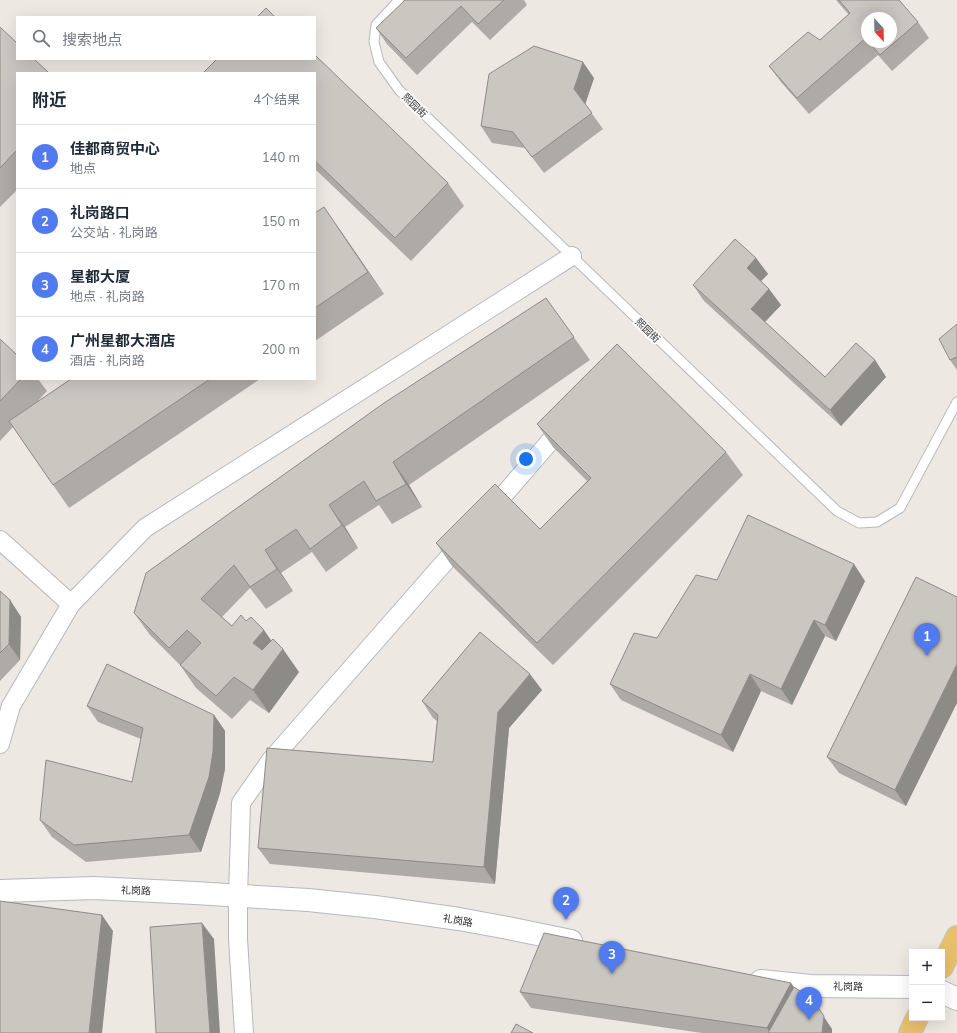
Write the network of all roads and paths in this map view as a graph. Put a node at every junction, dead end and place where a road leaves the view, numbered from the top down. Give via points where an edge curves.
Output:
1 (400, 0) edge
2 (572, 256) junction
3 (957, 402) edge
4 (575, 413) edge
5 (0, 540) edge
6 (71, 604) junction
7 (0, 744) edge
8 (0, 891) edge
9 (238, 895) junction
10 (957, 937) edge
11 (588, 945) edge
12 (945, 960) edge
13 (739, 978) edge
14 (909, 987) edge
15 (945, 993) edge
16 (957, 999) edge
17 (916, 1021) edge
18 (244, 1033) edge
19 (910, 1033) edge

1 - 2 lane, 熙园街 via 376,25 374,42 379,62 400,90
2 - 3 lane, 熙园街 via 837,511 859,523 877,522 900,508
2 - 6 street via 145,528
4 - 9 street via 271,760 241,803
5 - 6 street
6 - 7 street via 11,706
8 - 9 street, 礼岗路 via 94,888
9 - 11 street, 礼岗路 via 375,907 508,928
9 - 18 street
10 - 12 main road
13 - 14 street, 礼岗路 via 811,986
15 - 16 street
17 - 19 main road

